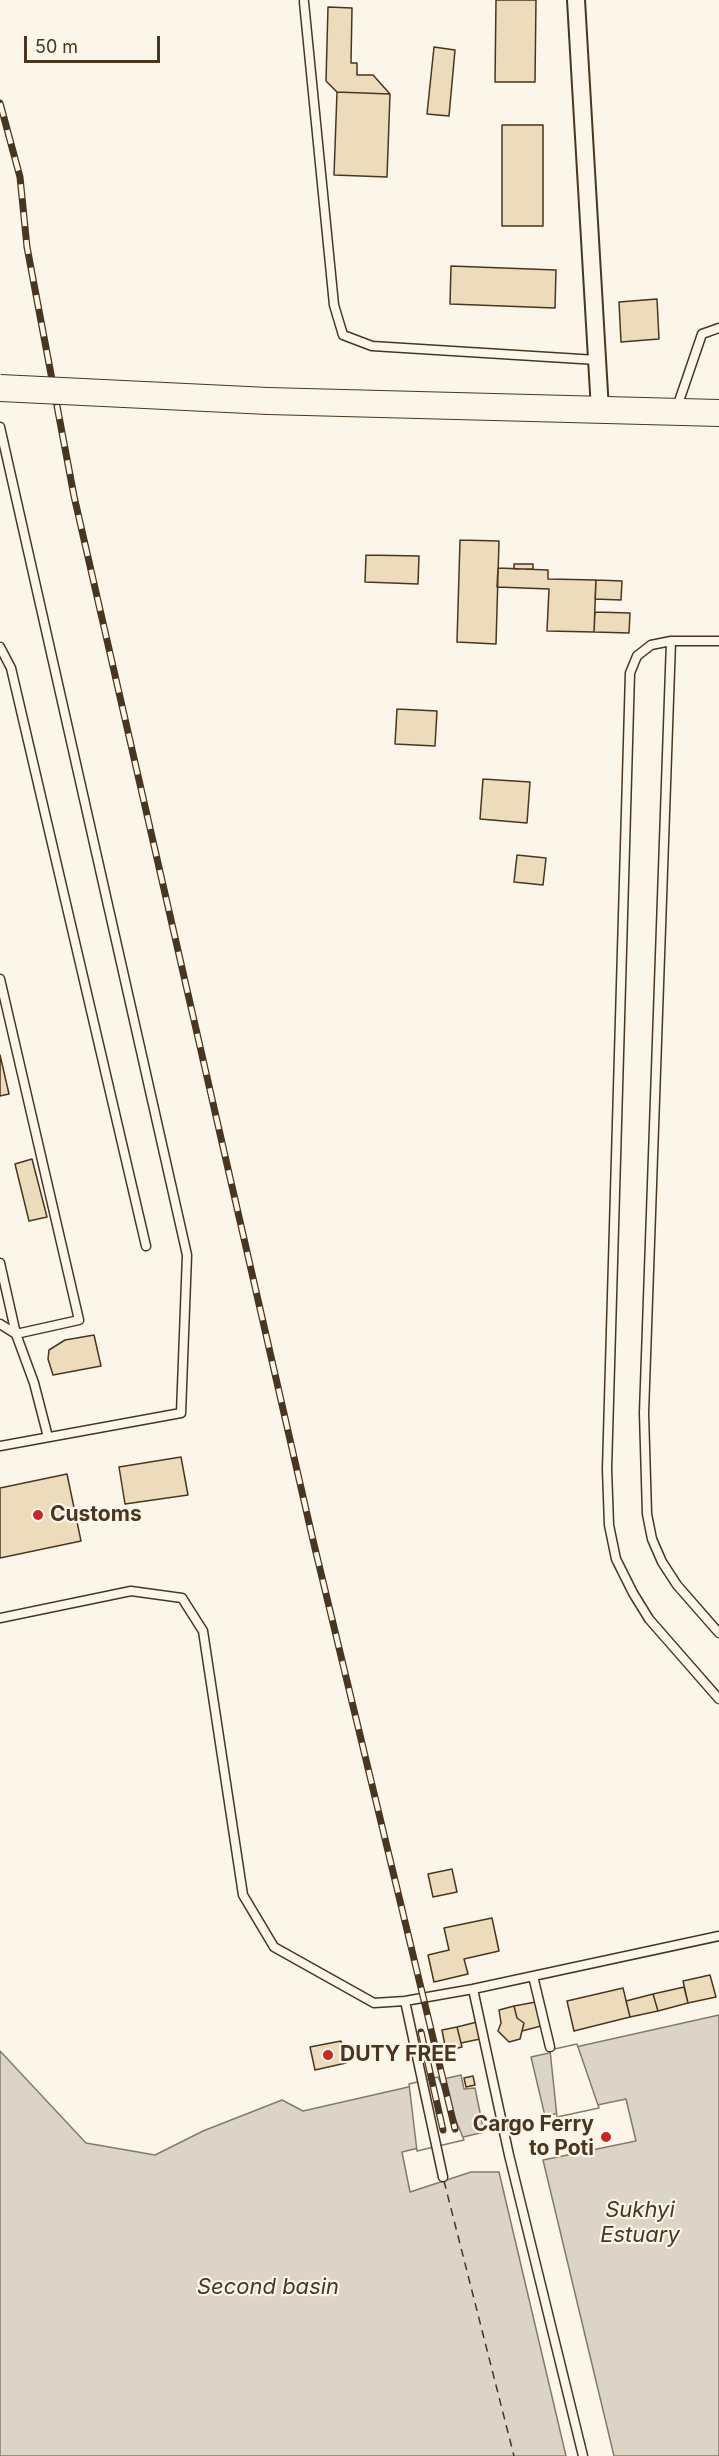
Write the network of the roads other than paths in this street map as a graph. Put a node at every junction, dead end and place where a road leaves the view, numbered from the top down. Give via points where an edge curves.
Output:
1 (576, 0) edge
2 (304, 2) dead end
3 (719, 328) edge
4 (597, 360) junction
5 (0, 388) edge
6 (600, 410) junction
7 (676, 411) junction
8 (719, 413) edge
9 (0, 427) edge
10 (671, 640) junction
11 (719, 641) edge
12 (0, 647) edge
13 (0, 979) edge
14 (146, 1246) dead end
15 (0, 1263) edge
16 (0, 1324) edge
17 (16, 1334) junction
18 (48, 1437) junction
19 (0, 1446) edge
20 (0, 1618) edge
21 (719, 1633) edge
22 (719, 1699) edge
23 (719, 1936) edge
24 (532, 1976) junction
25 (472, 1989) junction
26 (405, 2001) junction
27 (550, 2047) dead end
28 (443, 2177) dead end
29 (583, 2456) edge

1 - 4 street
2 - 4 lane via 334,304 343,335 372,346
3 - 7 lane via 702,334
4 - 6 street
5 - 6 main road, bridge via 267,401
6 - 7 main road
7 - 8 main road
9 - 18 lane via 188,1255 181,1413
10 - 11 lane
10 - 21 lane via 644,1413 647,1514 662,1562
10 - 22 lane via 651,645 637,656 630,673 608,1423 609,1525 616,1558 633,1593 650,1619
12 - 14 lane via 11,668
13 - 17 lane via 79,1320
15 - 17 lane
16 - 17 lane
17 - 18 lane
18 - 19 lane
20 - 26 lane via 131,1591 182,1598 203,1631 243,1895 274,1947 374,2003
23 - 24 lane
24 - 25 lane
24 - 27 lane
25 - 26 lane
25 - 29 lane
26 - 28 lane

